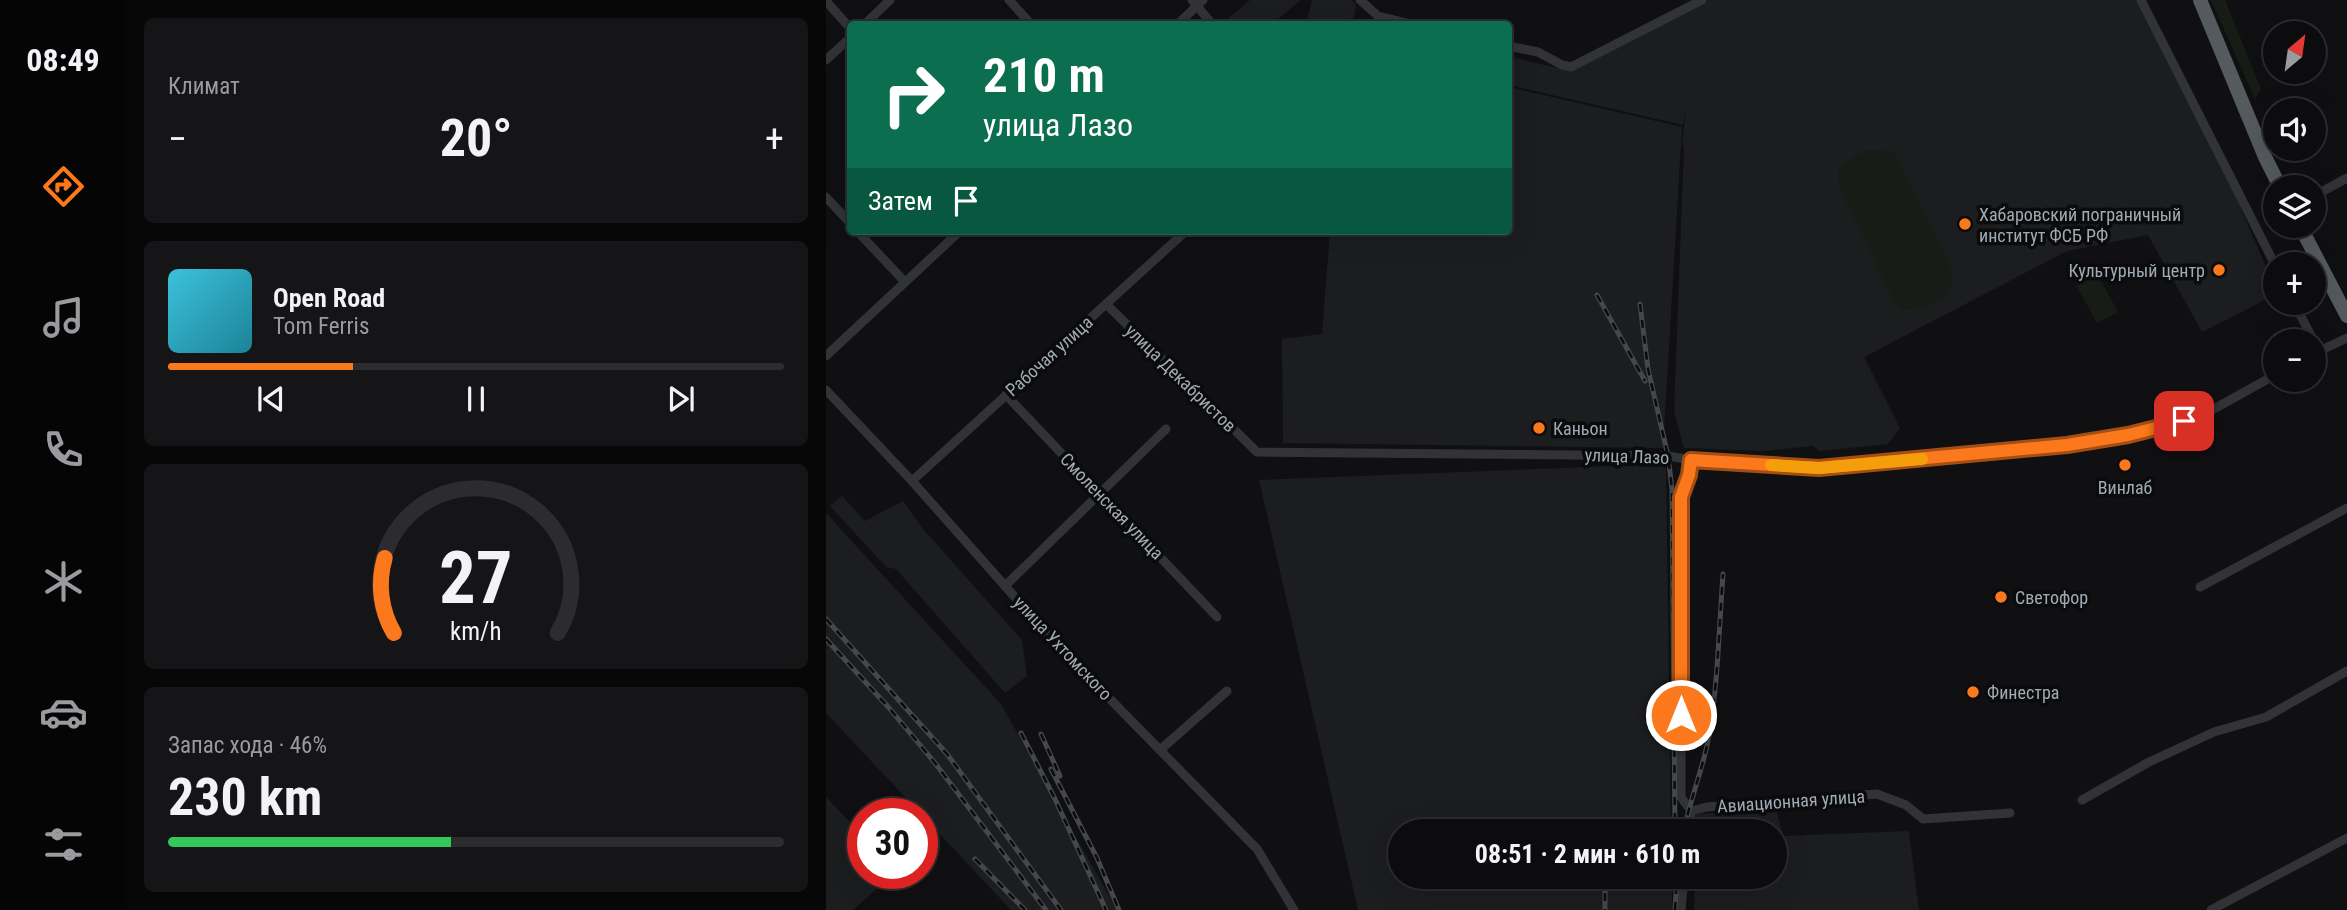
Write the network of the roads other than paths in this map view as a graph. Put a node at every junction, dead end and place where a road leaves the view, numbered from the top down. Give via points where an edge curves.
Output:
1 (890, 0) edge
2 (1009, 0) edge
3 (1360, 0) edge
4 (1702, 0) edge
5 (2141, 0) edge
6 (2200, 0) edge
7 (826, 1) edge
8 (1197, 2) edge
9 (868, 21) edge
10 (1028, 21) edge
11 (1181, 21) edge
12 (1211, 21) edge
13 (1399, 21) edge
14 (847, 25) edge
15 (847, 41) edge
16 (1512, 47) edge
17 (826, 61) edge
18 (2274, 175) edge
19 (2347, 178) edge
20 (2326, 189) edge
21 (826, 197) edge
22 (847, 220) edge
23 (862, 235) edge
24 (956, 235) edge
25 (1182, 235) edge
26 (2306, 238) edge
27 (2268, 252) edge
28 (905, 282) junction
29 (1106, 304) junction
30 (2347, 316) edge
31 (2347, 338) edge
32 (2326, 347) edge
33 (826, 356) edge
34 (2263, 382) edge
35 (826, 390) edge
36 (1006, 395) junction
37 (1166, 429) dead end
38 (1258, 452) joint
39 (1691, 460) junction
40 (912, 481) junction
41 (1100, 494) junction
42 (2347, 509) edge
43 (1005, 586) junction
44 (2200, 587) dead end
45 (1217, 617) dead end
46 (2347, 671) edge
47 (1227, 691) dead end
48 (1160, 750) junction
49 (2082, 800) dead end
50 (1691, 811) junction
51 (2010, 813) dead end
52 (1691, 819) edge
53 (2347, 838) edge
54 (1683, 889) edge
55 (1294, 910) edge
56 (1681, 910) edge
57 (2211, 910) edge

1 - 9 street
2 - 10 street
3 - 13 street via 1378,16
4 - 16 street via 1571,67 1538,52
5 - 27 street
6 - 18 highway
7 - 14 street
8 - 11 street
8 - 12 street
15 - 17 street
19 - 20 street
21 - 22 street
23 - 28 street
24 - 28 street
25 - 29 street, Рабочая улица
26 - 30 highway
28 - 33 street
29 - 36 street, Рабочая улица
29 - 38 street, улица Декабристов
31 - 32 street
34 - 39 street, улица Лазо via 2203,415 2067,445 1819,468
35 - 40 street, улица Ухтомского
36 - 40 street, Рабочая улица
36 - 41 street, Смоленская улица
37 - 41 street
38 - 39 street, улица Лазо via 1668,456
39 - 50 street via 1681,497 1681,797
40 - 43 street, улица Ухтомского
41 - 43 street
41 - 45 street, Смоленская улица
42 - 44 street
43 - 48 street, улица Ухтомского
46 - 49 street via 2266,716 2214,732
47 - 48 street
48 - 55 street, улица Ухтомского via 1257,849
50 - 51 street, Авиационная улица via 1877,794 1906,805 1923,819
50 - 52 street
53 - 57 street
54 - 56 street

